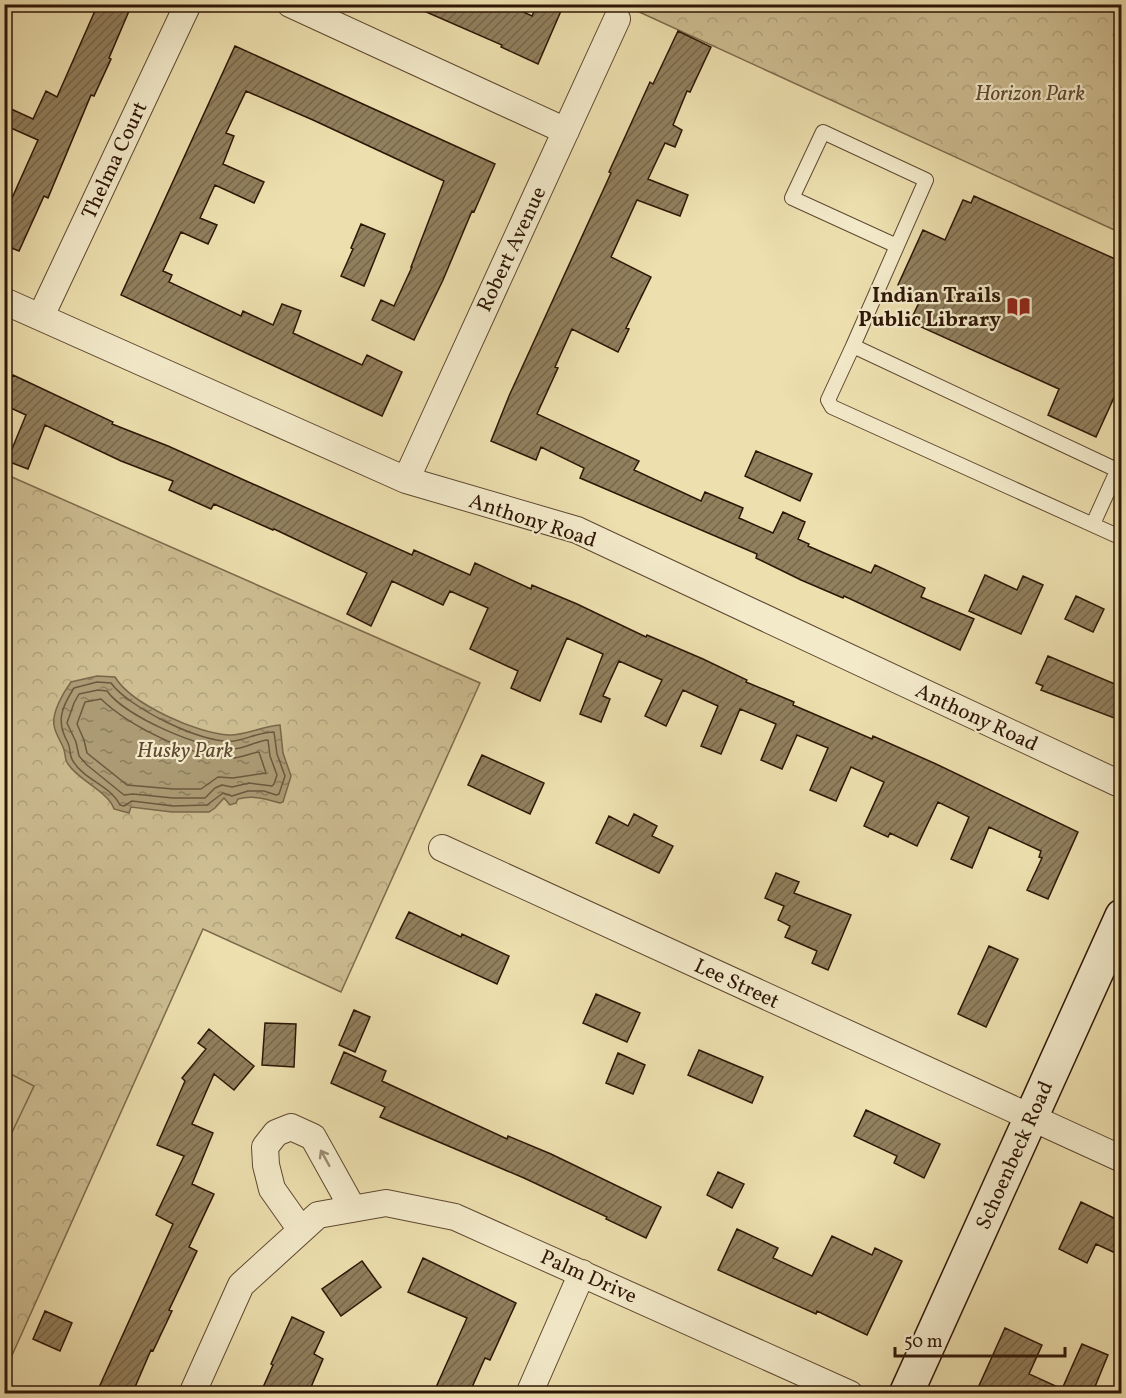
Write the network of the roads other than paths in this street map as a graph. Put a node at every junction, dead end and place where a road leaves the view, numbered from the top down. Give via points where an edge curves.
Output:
1 (188, 4) edge
2 (290, 4) edge
3 (617, 19) dead end
4 (566, 131) junction
5 (897, 246) junction
6 (4, 300) edge
7 (40, 316) junction
8 (853, 346) junction
9 (1119, 465) edge
10 (406, 480) junction
11 (1093, 524) junction
12 (1122, 538) edge
13 (1122, 785) edge
14 (442, 849) dead end
15 (1122, 916) edge
16 (1031, 1118) junction
17 (1122, 1159) edge
18 (353, 1209) junction
19 (310, 1222) junction
20 (582, 1273) junction
21 (192, 1394) edge
22 (529, 1394) edge
23 (850, 1394) edge
24 (906, 1394) edge

1 - 7 street, Thelma Court
2 - 4 street
3 - 4 street, Robert Avenue
4 - 10 street, Robert Avenue
5 - 5 lane via 926,180 823,132 792,198
5 - 8 lane
6 - 7 street, Anthony Road
7 - 10 street, Anthony Road
8 - 9 lane
8 - 11 lane via 828,400 832,407
9 - 11 lane
10 - 13 street, Anthony Road via 577,530
11 - 12 lane
14 - 16 street, Lee Street
15 - 16 main road, Schoenbeck Road
16 - 17 street, Lee Street
16 - 24 main road, Schoenbeck Road
18 - 19 street, Palm Drive
18 -> 19 street via 313,1137 291,1127 276,1133 265,1147 266,1165 272,1189
18 - 20 street, Palm Drive via 386,1203 455,1217
19 - 21 street via 241,1285
20 - 22 street
20 - 23 street, Palm Drive

